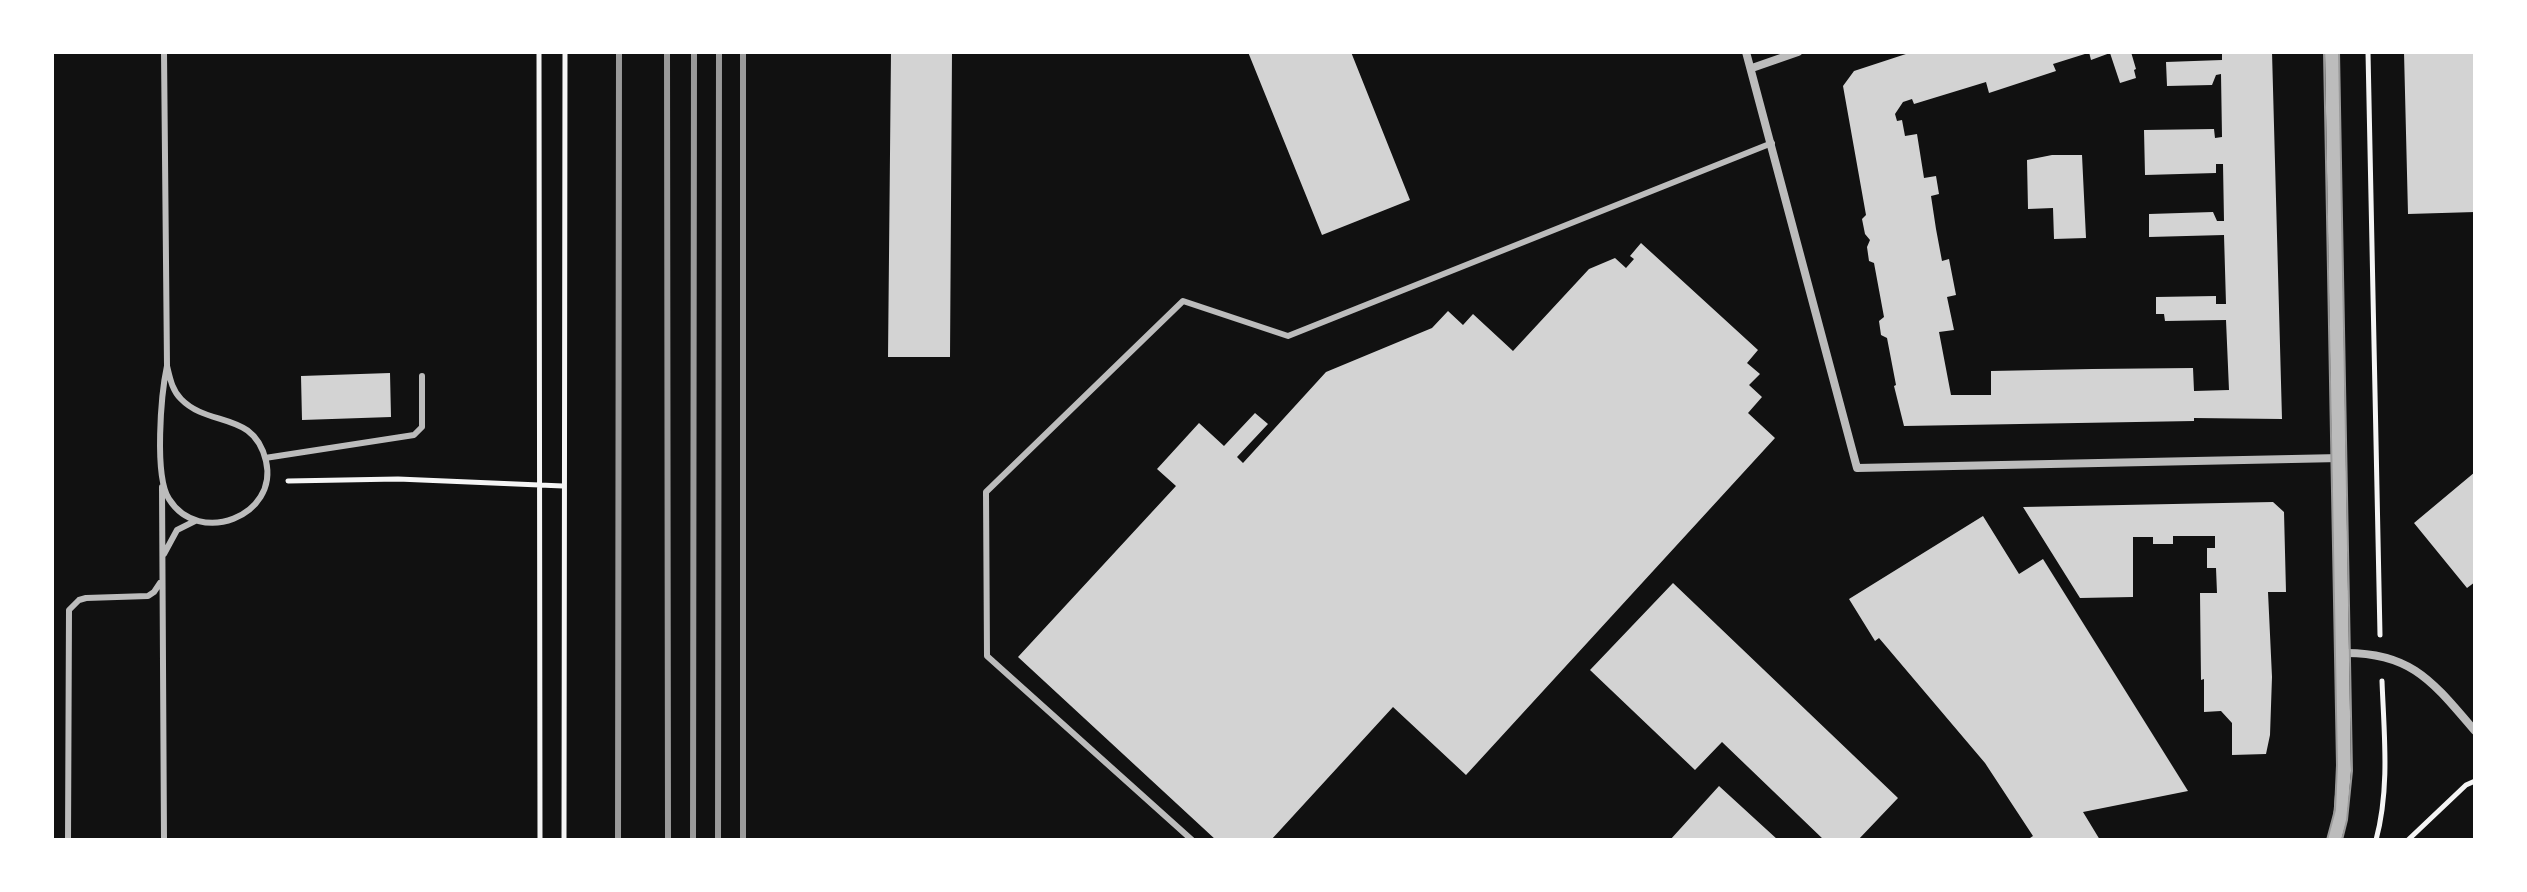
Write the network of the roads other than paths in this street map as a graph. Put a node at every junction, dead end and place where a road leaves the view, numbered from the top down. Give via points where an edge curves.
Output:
1 (164, 52) edge
2 (1746, 52) edge
3 (1798, 52) edge
4 (2332, 52) edge
5 (1752, 68) junction
6 (1772, 143) junction
7 (167, 366) junction
8 (422, 376) dead end
9 (265, 458) junction
10 (2340, 458) junction
11 (162, 483) junction
12 (195, 521) junction
13 (162, 561) junction
14 (162, 580) junction
15 (2341, 653) junction
16 (2475, 731) edge
17 (68, 840) edge
18 (164, 840) edge
19 (1192, 840) edge
20 (2334, 840) edge

1 - 7 lane
2 - 5 street
3 - 5 street
4 - 10 street
5 - 6 street
6 - 10 street via 1857,468
6 - 19 lane via 1288,336 1183,301 986,492 987,656
7 - 9 lane via 182,400 240,424 254,435
7 - 11 lane via 162,388
8 - 9 lane via 422,427 414,435
9 - 12 lane via 266,480 246,514 222,523
10 - 15 street
11 - 12 lane via 180,512
11 - 13 lane
12 - 13 lane via 177,530
13 - 14 lane
14 - 17 lane via 148,596 86,598 69,610
14 - 18 lane
15 - 16 street via 2409,665 2436,686
15 - 20 street via 2344,771

